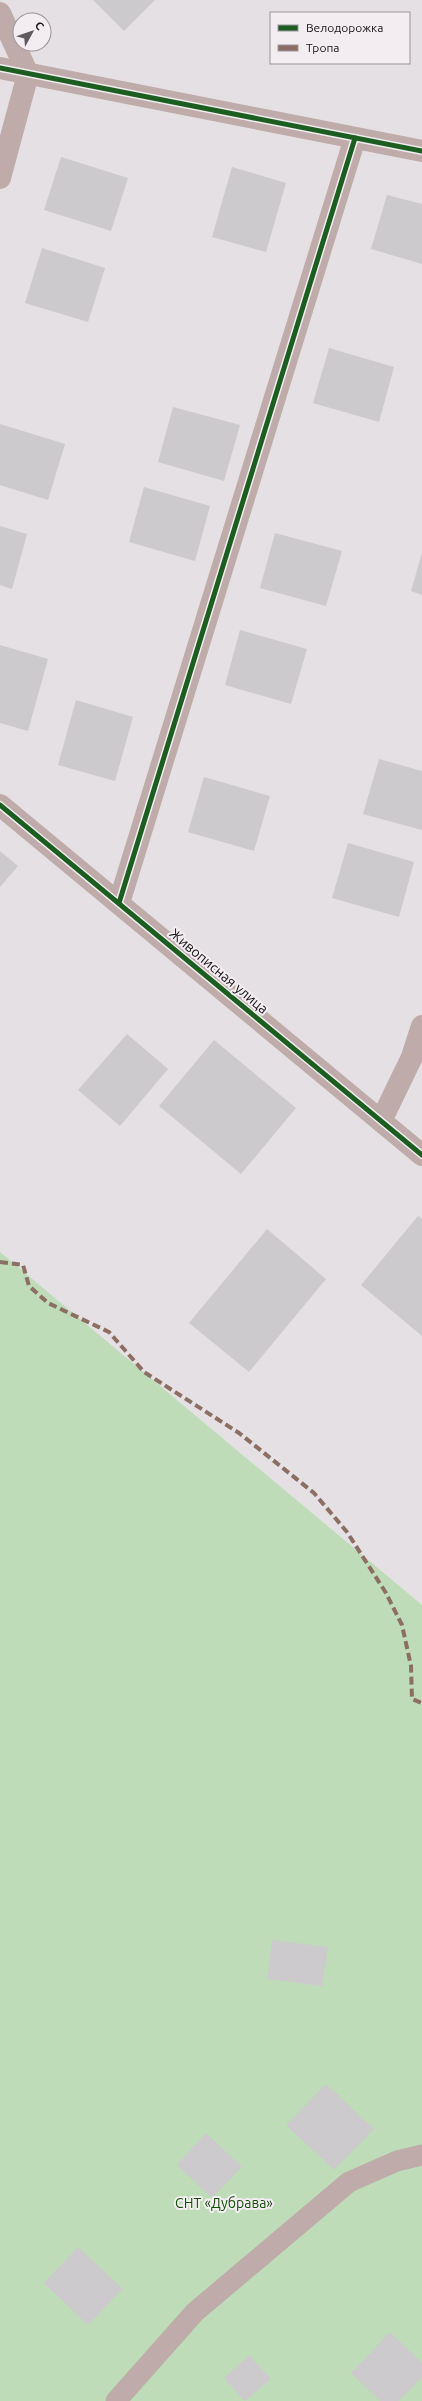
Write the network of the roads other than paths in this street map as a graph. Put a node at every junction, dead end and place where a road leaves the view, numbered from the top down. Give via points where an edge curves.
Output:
1 (0, 13) edge
2 (0, 68) edge
3 (28, 74) junction
4 (354, 138) junction
5 (422, 151) edge
6 (0, 178) edge
7 (0, 805) edge
8 (119, 903) junction
9 (422, 1026) edge
10 (381, 1121) junction
11 (422, 1155) edge
12 (422, 2155) edge
13 (116, 2401) edge

1 - 3 street
2 - 3 street
3 - 4 street
3 - 6 street
4 - 5 street
4 - 8 street
7 - 8 street, Живописная улица
8 - 10 street, Живописная улица
9 - 10 street via 412,1058
10 - 11 street, Живописная улица
12 - 13 lane via 397,2161 350,2182 195,2312

